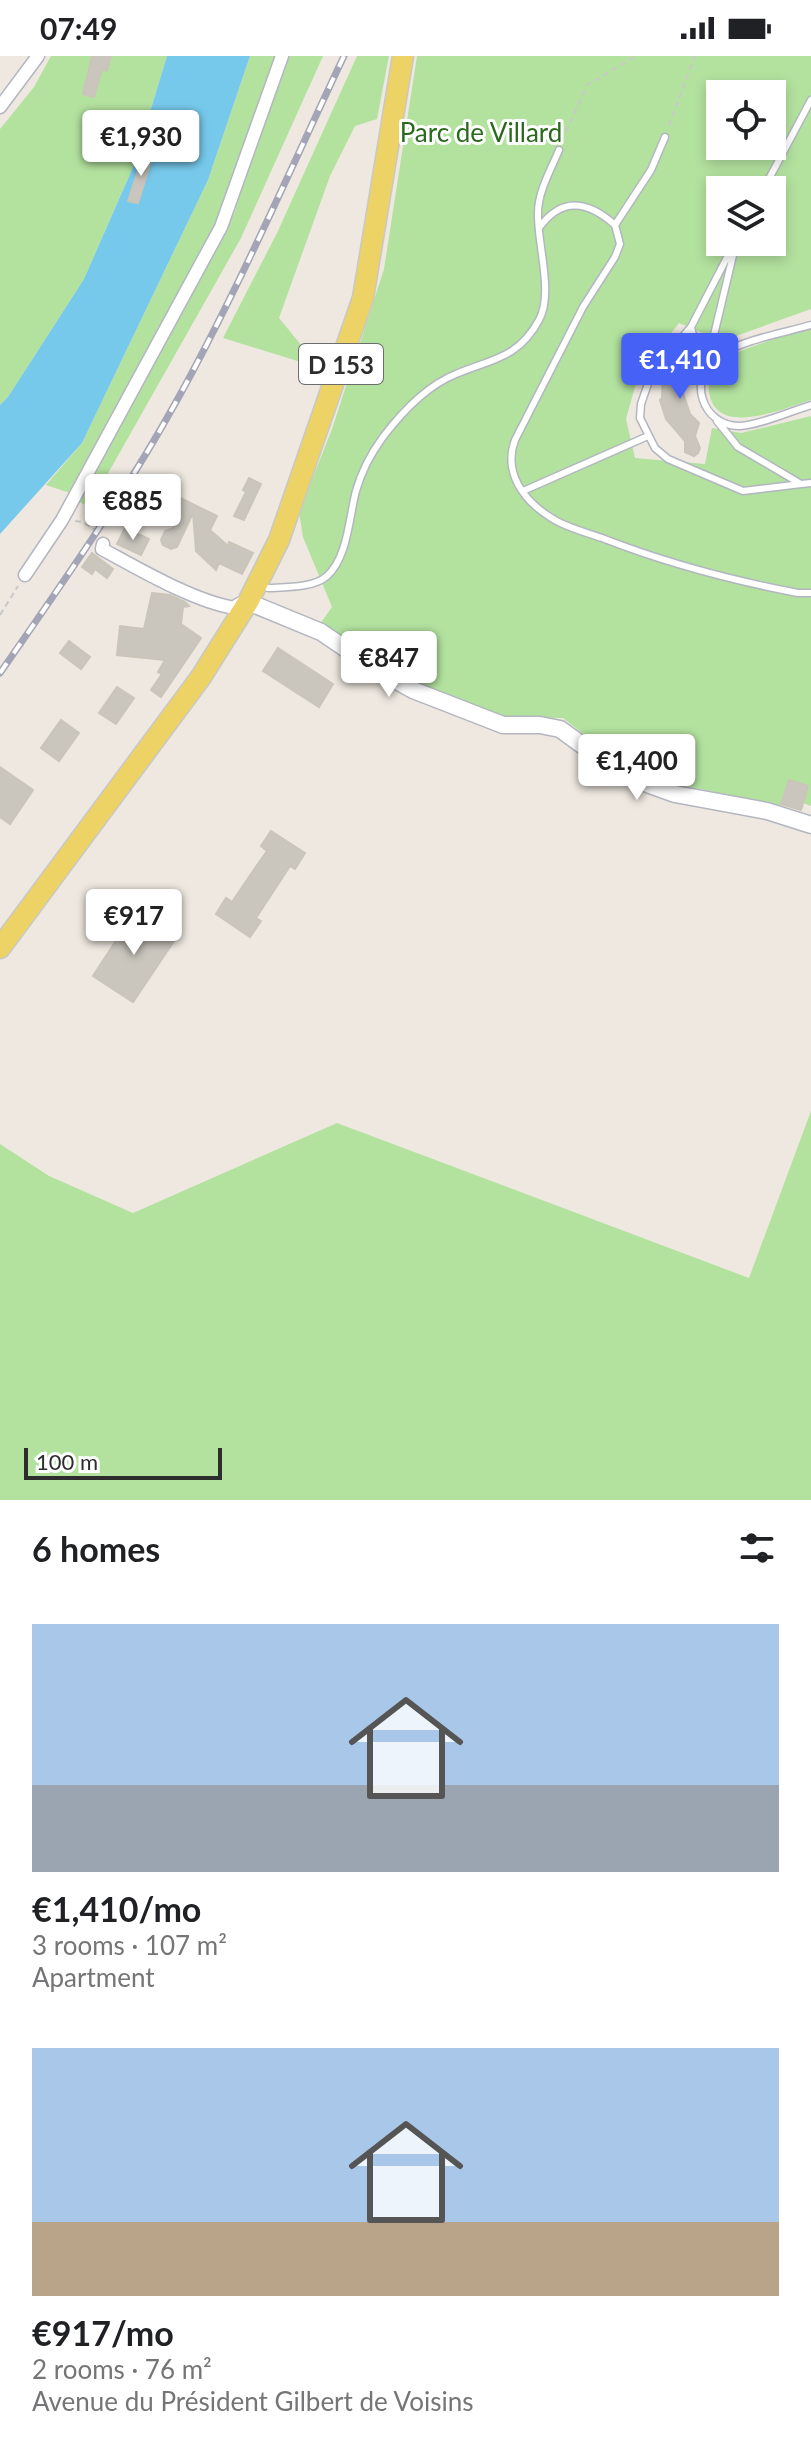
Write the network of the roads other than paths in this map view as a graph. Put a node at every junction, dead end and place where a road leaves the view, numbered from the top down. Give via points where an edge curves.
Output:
1 (38, 56) edge
2 (282, 56) edge
3 (403, 56) edge
4 (811, 100) edge
5 (0, 107) edge
6 (665, 137) road end
7 (559, 150) road end
8 (770, 176) edge
9 (615, 225) junction
10 (539, 228) junction
11 (728, 256) edge
12 (732, 256) edge
13 (811, 325) edge
14 (691, 327) junction
15 (713, 349) junction
16 (716, 357) junction
17 (811, 405) edge
18 (715, 418) junction
19 (648, 436) junction
20 (811, 483) edge
21 (801, 484) junction
22 (523, 491) junction
23 (103, 544) road end
24 (25, 575) road end
25 (268, 588) dead end
26 (811, 593) edge
27 (242, 605) junction
28 (811, 825) edge
29 (0, 948) edge

1 - 5 street
2 - 24 street via 221,227 62,520
3 - 27 main road, D 153 via 351,303
4 - 8 lane
6 - 9 lane via 651,170
7 - 10 lane via 539,198
9 - 10 lane via 600,211 573,205 548,216
9 - 22 lane via 620,244 615,257 583,307 510,452 512,473
10 - 25 lane via 546,288 535,326 515,351 454,375 400,416 367,466 337,562 326,578
11 - 14 lane
12 - 15 lane
13 - 16 lane
14 - 15 lane via 693,335
14 - 19 lane via 646,386 640,418
15 - 16 lane
16 - 18 lane via 704,369 701,389
17 - 18 lane via 742,426
18 - 21 lane via 738,447
19 - 21 lane via 668,459 743,491
19 - 22 lane
20 - 21 lane
22 - 26 lane via 552,519 654,558 718,577
23 - 27 street via 102,549 218,606
27 - 28 street via 321,632 413,690 503,725 560,729 619,772 650,785
27 - 29 main road, D 153 via 180,707

